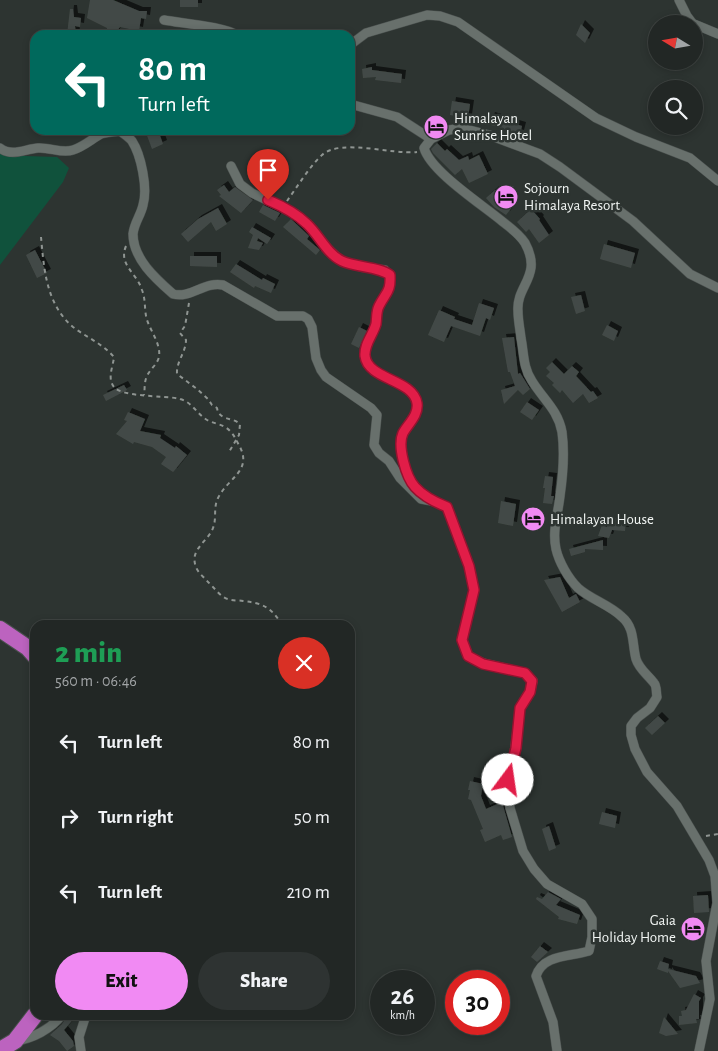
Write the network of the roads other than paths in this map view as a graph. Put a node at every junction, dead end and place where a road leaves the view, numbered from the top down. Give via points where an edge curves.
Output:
1 (679, 0) edge
2 (686, 15) edge
3 (164, 20) dead end
4 (703, 28) edge
5 (227, 30) edge
6 (718, 34) edge
7 (355, 41) edge
8 (355, 105) edge
9 (100, 135) edge
10 (126, 135) edge
11 (431, 139) junction
12 (0, 148) edge
13 (230, 166) dead end
14 (718, 181) edge
15 (718, 288) edge
16 (437, 502) junction
17 (0, 628) edge
18 (30, 650) edge
19 (31, 1020) edge
20 (57, 1020) edge
21 (84, 1020) edge
22 (15, 1041) junction
23 (0, 1050) edge
24 (81, 1051) edge
25 (557, 1051) edge
26 (699, 1051) edge

1 - 2 street
3 - 5 street
4 - 6 street
7 - 14 street via 366,33 427,16 458,22 596,118 690,158
8 - 11 street via 397,116
9 - 12 street via 74,150 37,148 18,152
10 - 16 street via 138,152 145,192 133,235 145,266 166,289 178,296 216,284 223,285 277,316 303,316 308,319 316,358 326,377 377,415 374,445 379,453 421,499
11 - 15 street via 462,128 540,154 633,221 690,274
11 - 26 street via 424,148 427,156 440,171 524,241 529,253 532,265 517,310 524,366 531,381 549,402 562,432 564,471 554,533 556,550 578,588 624,618 632,634 636,660 655,684 657,697 630,726 630,735 646,772 677,806 715,876 717,903 706,961 710,999
13 - 16 street via 240,184 296,214 340,260 385,270 390,275 391,285 378,307 365,356 374,370 414,395 417,412 402,435 401,449 407,474 415,488
16 - 25 street via 447,507 473,582 462,640 468,656 483,664 525,673 532,681 530,692 520,708 516,748 508,780 510,808 523,851 547,884 582,904 592,920 589,951 560,956 544,964 536,976 553,1022
17 - 18 highway
19 - 22 highway
20 - 22 street via 47,1029 25,1040
21 - 24 street via 79,1037
22 - 23 highway

